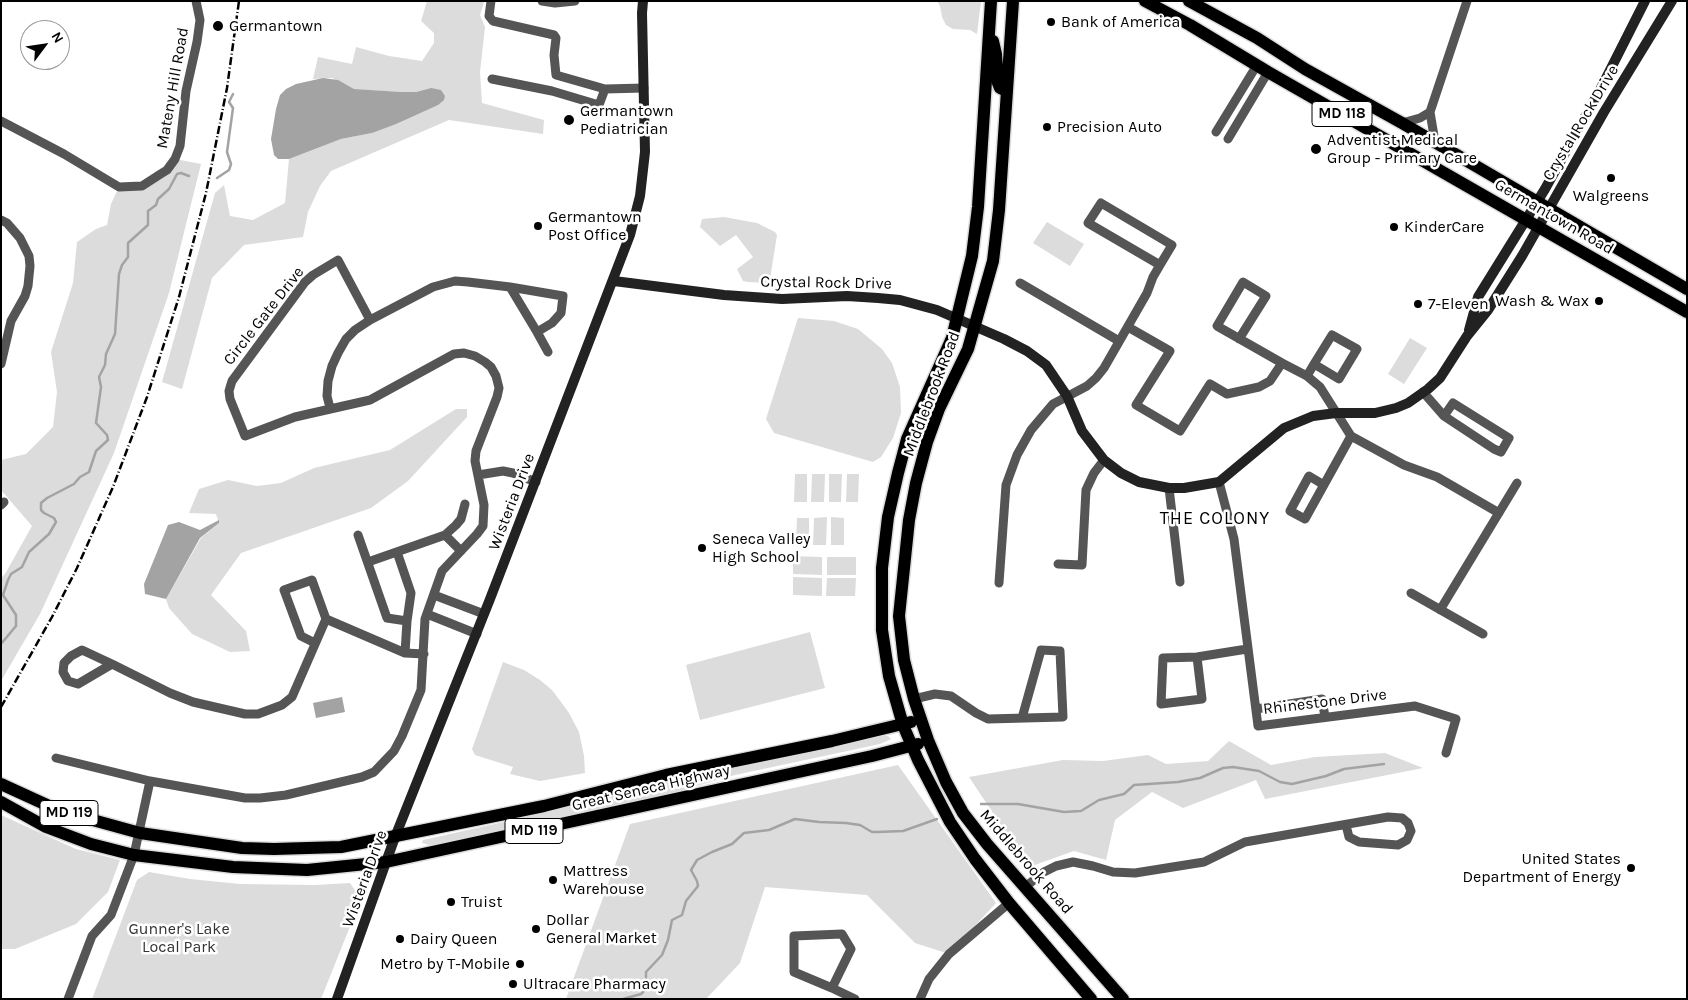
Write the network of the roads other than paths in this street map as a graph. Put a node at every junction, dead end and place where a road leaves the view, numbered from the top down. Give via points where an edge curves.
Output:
1 (196, 1) edge
2 (491, 1) edge
3 (542, 1) edge
4 (575, 1) edge
5 (643, 1) edge
6 (991, 1) edge
7 (1013, 1) edge
8 (1145, 1) edge
9 (1189, 1) edge
10 (1467, 1) edge
11 (1645, 1) edge
12 (1672, 1) edge
13 (989, 29) junction
14 (1257, 66) junction
15 (1268, 72) junction
16 (556, 75) junction
17 (492, 79) dead end
18 (644, 88) junction
19 (605, 89) junction
20 (552, 90) junction
21 (1006, 91) junction
22 (1430, 112) junction
23 (1, 121) edge
24 (1402, 123) junction
25 (1216, 132) dead end
26 (1228, 139) dead end
27 (1435, 142) junction
28 (1542, 205) junction
29 (1, 220) edge
30 (1525, 220) junction
31 (1538, 228) junction
32 (1160, 265) junction
33 (614, 282) junction
34 (1020, 283) dead end
35 (510, 288) junction
36 (1687, 289) edge
37 (1687, 312) edge
38 (957, 319) junction
39 (370, 320) junction
40 (975, 327) junction
41 (1128, 327) junction
42 (537, 332) junction
43 (1467, 336) junction
44 (1239, 339) junction
45 (1119, 341) junction
46 (3, 348) edge
47 (548, 352) dead end
48 (1282, 363) junction
49 (1, 364) edge
50 (1314, 364) junction
51 (1307, 376) junction
52 (1423, 392) junction
53 (1067, 396) junction
54 (330, 408) junction
55 (1336, 414) junction
56 (1444, 416) junction
57 (1351, 436) junction
58 (1104, 460) junction
59 (478, 475) junction
60 (536, 482) junction
61 (1220, 482) junction
62 (1517, 483) dead end
63 (1324, 484) junction
64 (1169, 488) junction
65 (465, 504) dead end
66 (1499, 513) junction
67 (358, 535) dead end
68 (445, 535) junction
69 (460, 551) junction
70 (397, 552) junction
71 (368, 562) junction
72 (1058, 564) dead end
73 (1180, 582) dead end
74 (999, 583) dead end
75 (1411, 593) dead end
76 (434, 595) junction
77 (1440, 610) junction
78 (427, 614) junction
79 (484, 614) junction
80 (326, 619) junction
81 (407, 621) junction
82 (477, 634) junction
83 (1482, 634) dead end
84 (315, 643) junction
85 (1248, 649) junction
86 (405, 653) junction
87 (424, 654) junction
88 (1197, 657) junction
89 (112, 664) junction
90 (914, 699) junction
91 (1256, 709) junction
92 (1325, 717) junction
93 (1022, 718) junction
94 (920, 720) junction
95 (903, 725) junction
96 (928, 740) junction
97 (912, 746) junction
98 (1446, 754) dead end
99 (56, 758) dead end
100 (150, 781) junction
101 (1, 784) edge
102 (1, 802) edge
103 (1346, 825) junction
104 (140, 833) junction
105 (395, 837) junction
106 (134, 855) junction
107 (386, 862) junction
108 (1025, 887) junction
109 (1009, 903) junction
110 (832, 988) junction
111 (68, 999) edge
112 (337, 999) edge
113 (856, 999) edge
114 (920, 999) edge
115 (1091, 999) edge
116 (1123, 999) edge

1 - 23 street, Mateny Hill Road via 200,20 186,91 180,146 167,170 159,176 142,186 119,187
2 - 16 street via 489,16 493,21 554,35
3 - 4 street
5 - 18 street, Wisteria Drive
6 - 13 main road, Middlebrook Road
7 - 21 main road, Middlebrook Road
8 - 14 main road, Germantown Road / MD 118
9 - 24 main road, Germantown Road / MD 118
10 - 22 street
11 - 28 street, Crystal Rock Drive
12 - 28 street, Crystal Rock Drive
13 - 21 main road via 996,54 998,83
13 - 38 main road, Middlebrook Road via 978,208 972,256
14 - 15 main road, Germantown Road / MD 118
14 - 25 street
15 - 26 street
15 - 30 main road, Germantown Road / MD 118
16 - 19 street
16 - 20 street
17 - 20 street
18 - 19 street
18 - 33 street, Wisteria Drive via 645,152 640,196
19 - 20 street via 599,105
21 - 40 main road, Middlebrook Road via 993,260
22 - 24 street
22 - 27 street
24 - 27 main road, Germantown Road / MD 118
27 - 28 main road, Germantown Road / MD 118
28 - 30 street, Crystal Rock Drive
28 - 31 street, Crystal Rock Drive
28 - 36 main road, Germantown Road / MD 118
29 - 46 street via 20,238 30,266 25,296 11,321
30 - 31 main road, Germantown Road / MD 118
30 - 43 street, Crystal Rock Drive via 1478,297
31 - 37 main road, Germantown Road / MD 118
31 - 43 street, Crystal Rock Drive via 1488,310
32 - 32 street via 1172,245 1101,203 1088,223
32 - 41 street
33 - 38 street, Crystal Rock Drive via 733,296 782,299 847,296 900,300
33 - 60 street, Wisteria Drive
34 - 45 street
35 - 39 street via 468,282 443,283
35 - 42 street
35 - 42 street via 564,296 558,318
38 - 40 street, Crystal Rock Drive
38 - 95 main road, Middlebrook Road via 952,338 907,439 888,517 882,568 882,630 889,676
39 - 54 street via 350,334 332,366 327,396
39 - 54 street, Circle Gate Drive via 338,260 305,282 228,390 245,436
40 - 53 street, Crystal Rock Drive via 1004,339 1046,365
40 - 90 main road, Middlebrook Road via 927,442 908,520 899,616 904,660
41 - 45 street
41 - 48 street via 1170,351 1136,405 1180,431 1210,384 1227,394 1259,388 1270,380
42 - 47 street
43 - 52 street, Crystal Rock Drive via 1440,378
44 - 44 street via 1217,326 1243,282 1266,296
44 - 48 street
45 - 53 street via 1096,378
46 - 49 street
48 - 51 street
50 - 50 street via 1332,335 1357,349 1339,378
50 - 51 street
51 - 55 street via 1320,387
52 - 55 street, Crystal Rock Drive via 1396,408 1376,413
52 - 56 street
53 - 58 street, Crystal Rock Drive via 1082,432
53 - 74 street via 1053,404 1031,430 1006,485
54 - 59 street, Circle Gate Drive via 370,400 454,354 475,356 491,367 499,388 476,452
55 - 57 street
55 - 61 street, Crystal Rock Drive via 1313,416 1284,428
56 - 56 street via 1494,450 1501,452 1509,438 1453,403
57 - 63 street
57 - 66 street via 1404,465 1437,477
58 - 64 street, Crystal Rock Drive via 1139,482
58 - 72 street via 1086,490 1082,565
59 - 60 street via 503,471
59 - 69 street, Circle Gate Drive via 484,505 482,526
60 - 79 street, Wisteria Drive
61 - 64 street, Crystal Rock Drive
61 - 85 street, Rhinestone Drive via 1234,539
62 - 66 street
63 - 63 street via 1305,519 1290,511 1309,476
64 - 73 street
65 - 68 street via 461,518
66 - 77 street
67 - 71 street
68 - 69 street
68 - 70 street
69 - 76 street, Circle Gate Drive via 442,571
70 - 71 street
70 - 81 street via 411,593
71 - 81 street via 387,618
75 - 77 street
76 - 78 street, Circle Gate Drive
76 - 79 street
77 - 83 street
78 - 82 street
78 - 87 street, Circle Gate Drive via 423,632
79 - 82 street, Wisteria Drive
80 - 84 street
80 - 84 street via 312,580 284,590 300,636
80 - 86 street
81 - 86 street
82 - 105 street, Wisteria Drive
84 - 89 street via 292,696 282,705 258,714 193,702
85 - 88 street
85 - 91 street, Rhinestone Drive
86 - 87 street
87 - 100 street, Circle Gate Drive via 421,690 402,736 394,752 374,772 286,795 260,798
88 - 88 street via 1163,658 1161,704 1202,699
89 - 89 street via 82,650 64,663 63,672 68,682 78,684
90 - 93 street via 936,694 951,696 988,719
90 - 94 main road, Middlebrook Road
91 - 92 street, Rhinestone Drive via 1258,726
91 - 92 street via 1322,699
92 - 98 street, Rhinestone Drive via 1415,706 1456,719
93 - 93 street via 1063,717 1060,651 1042,650
94 - 95 main road, Great Seneca Highway / MD 119
94 - 96 main road, Middlebrook Road
95 - 97 main road, Middlebrook Road
95 - 105 main road, Great Seneca Highway / MD 119
96 - 97 main road, Great Seneca Highway / MD 119
96 - 108 main road, Middlebrook Road via 964,813
97 - 107 main road, Great Seneca Highway / MD 119
97 - 109 main road, Middlebrook Road via 950,822
99 - 100 street, Circle Gate Drive
100 - 104 street
101 - 104 main road, Great Seneca Highway / MD 119 via 60,811
102 - 106 main road, Great Seneca Highway / MD 119 via 46,827
103 - 103 street via 1349,837 1359,842 1398,845 1407,840 1411,831 1402,818 1388,817
103 - 108 street via 1246,842 1204,862 1135,873 1113,872 1073,862 1044,872
104 - 105 main road, Great Seneca Highway / MD 119 via 242,848 274,849 341,847
104 - 106 street
105 - 107 street, Wisteria Drive
106 - 107 main road, Great Seneca Highway / MD 119 via 233,867 307,870
106 - 111 street via 111,915 92,936
107 - 112 street, Wisteria Drive
108 - 116 main road, Middlebrook Road
109 - 114 street via 948,954 929,979
109 - 115 main road, Middlebrook Road
110 - 110 street via 794,972 794,936 842,934 851,949
110 - 113 street

